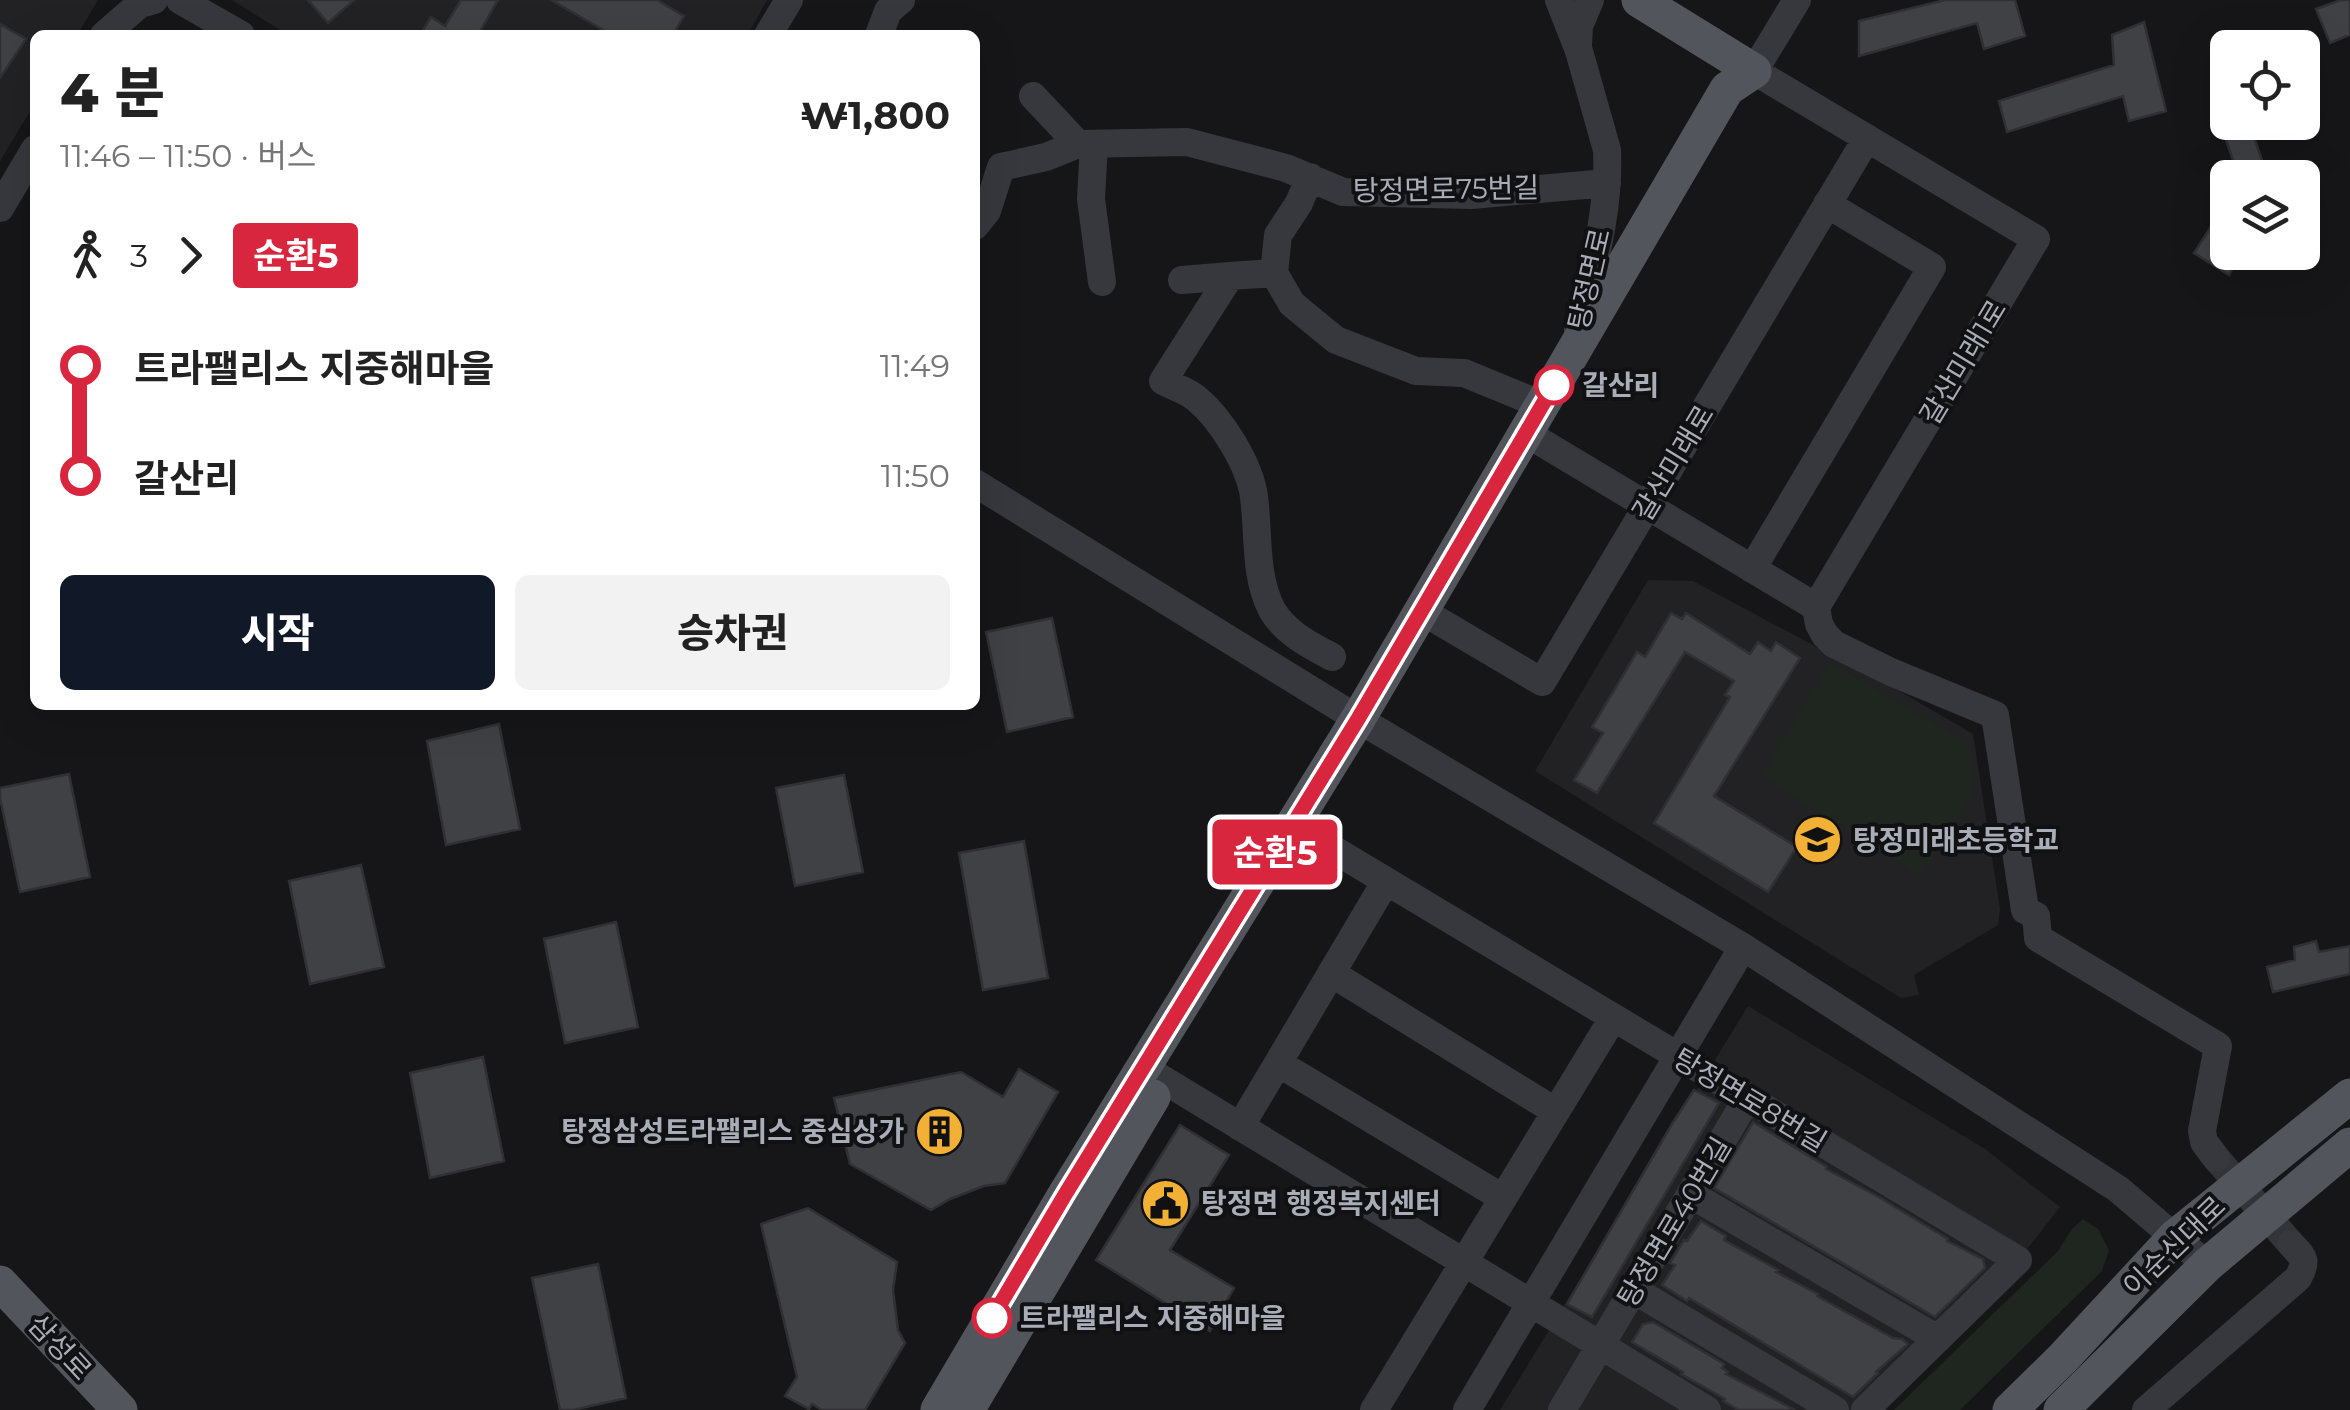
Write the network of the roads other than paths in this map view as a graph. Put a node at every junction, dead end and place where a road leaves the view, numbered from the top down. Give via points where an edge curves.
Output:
1 (154, 0) edge
2 (180, 0) edge
3 (789, 0) edge
4 (901, 0) edge
5 (1559, 0) edge
6 (1590, 0) edge
7 (1639, 0) edge
8 (1797, 0) edge
9 (110, 30) edge
10 (233, 30) edge
11 (771, 30) edge
12 (881, 30) edge
13 (1579, 51) junction
14 (1754, 71) junction
15 (1034, 96) dead end
16 (1867, 138) junction
17 (1086, 144) junction
18 (30, 158) edge
19 (1310, 177) junction
20 (1607, 184) junction
21 (1827, 204) junction
22 (0, 208) edge
23 (980, 220) edge
24 (1603, 224) junction
25 (1639, 236) junction
26 (1274, 273) junction
27 (1230, 276) junction
28 (1182, 280) dead end
29 (1102, 282) dead end
30 (1581, 356) junction
31 (1542, 404) junction
32 (1541, 442) junction
33 (980, 485) edge
34 (1647, 506) junction
35 (1752, 568) junction
36 (1816, 607) junction
37 (1437, 620) junction
38 (1332, 657) dead end
39 (1366, 724) junction
40 (1311, 836) junction
41 (1386, 881) junction
42 (1744, 947) junction
43 (1331, 973) junction
44 (1612, 1018) junction
45 (1678, 1057) junction
46 (1278, 1063) junction
47 (1154, 1074) junction
48 (2350, 1096) edge
49 (1747, 1098) junction
50 (1556, 1111) junction
51 (1240, 1127) junction
52 (2350, 1145) edge
53 (2216, 1158) tunnel mouth
54 (1690, 1194) junction
55 (1503, 1198) junction
56 (2175, 1238) junction
57 (2291, 1244) tunnel mouth
58 (1464, 1262) junction
59 (2207, 1264) junction
60 (0, 1284) edge
61 (1634, 1290) junction
62 (1530, 1303) junction
63 (1938, 1339) junction
64 (1600, 1346) junction
65 (120, 1410) edge
66 (938, 1410) edge
67 (967, 1410) edge
68 (1374, 1410) edge
69 (1467, 1410) edge
70 (1562, 1410) edge
71 (1707, 1410) edge
72 (1835, 1410) edge
73 (1865, 1410) edge
74 (2010, 1410) edge
75 (2061, 1410) edge
76 (2146, 1410) edge

1 - 9 street
2 - 10 street
3 - 11 street
4 - 12 street
5 - 13 street, 탕정면로
6 - 13 street via 1579,26
7 - 14 main road, 갈산미래1로
8 - 14 street
13 - 20 street, 탕정면로 via 1607,150
14 - 16 street, 갈산미래1로
14 - 25 main road via 1728,89
14 - 30 main road via 1742,110
15 - 17 street
16 - 21 street, 갈산미래로
16 - 36 street, 갈산미래1로 via 2036,239
17 - 19 street, 탕정면로75번길 via 1187,142
17 - 23 street, 탕정면로75번길 via 1001,167
17 - 29 street
18 - 22 street
19 - 20 street, 탕정면로75번길 via 1343,192 1471,195
19 - 26 street via 1278,236
20 - 24 street, 탕정면로
21 - 34 street, 갈산미래로
21 - 35 street via 1932,267
24 - 25 street via 1615,242
24 - 30 street, 탕정면로
25 - 30 main road
26 - 27 street
26 - 31 street via 1292,304 1336,340 1416,371 1464,374
27 - 28 street
27 - 38 street via 1163,382 1194,396 1238,452 1254,493 1262,582 1272,612 1297,638
30 - 31 main road, 탕정면로
30 - 32 main road, 탕정면로
31 - 39 main road, 탕정면로
32 - 34 street
32 - 37 main road, 탕정면로
33 - 39 street
34 - 35 street
34 - 37 street, 갈산미래로 via 1542,682
35 - 36 street
36 - 53 street via 1834,644 1995,716 2026,910 2036,916 2038,938 2218,1046 2202,1131
37 - 39 main road, 탕정면로
39 - 40 main road, 탕정면로
39 - 42 street
39 - 47 main road, 탕정면로
40 - 41 street, 탕정면로8번길
40 - 47 main road, 탕정면로
41 - 43 street
41 - 44 street, 탕정면로8번길
42 - 45 street
42 - 56 street via 2118,1189
43 - 46 street
43 - 50 street
44 - 45 street, 탕정면로8번길
44 - 50 street
45 - 49 street, 탕정면로8번길
45 - 62 street
46 - 51 street
46 - 55 street
47 - 51 street
47 - 66 main road, 탕정면로 via 1066,1193
47 - 67 main road, 탕정면로
48 - 56 main road, 이순신대로
49 - 54 street, 탕정면로40번길
49 - 63 street, 탕정면로8번길 via 2018,1260
50 - 55 street
51 - 58 street
52 - 59 main road, 이순신대로
54 - 61 street, 탕정면로40번길
54 - 63 street
55 - 58 street
56 - 59 street
56 - 74 main road, 이순신대로
57 - 76 street via 2303,1256 2298,1278
58 - 62 street
58 - 68 street
59 - 75 main road, 이순신대로
60 - 65 main road, 삼성로
61 - 64 street, 탕정면로40번길
61 - 72 street
62 - 64 street
62 - 69 street
63 - 73 street, 탕정면로8번길
64 - 70 street, 탕정면로40번길
64 - 71 street

